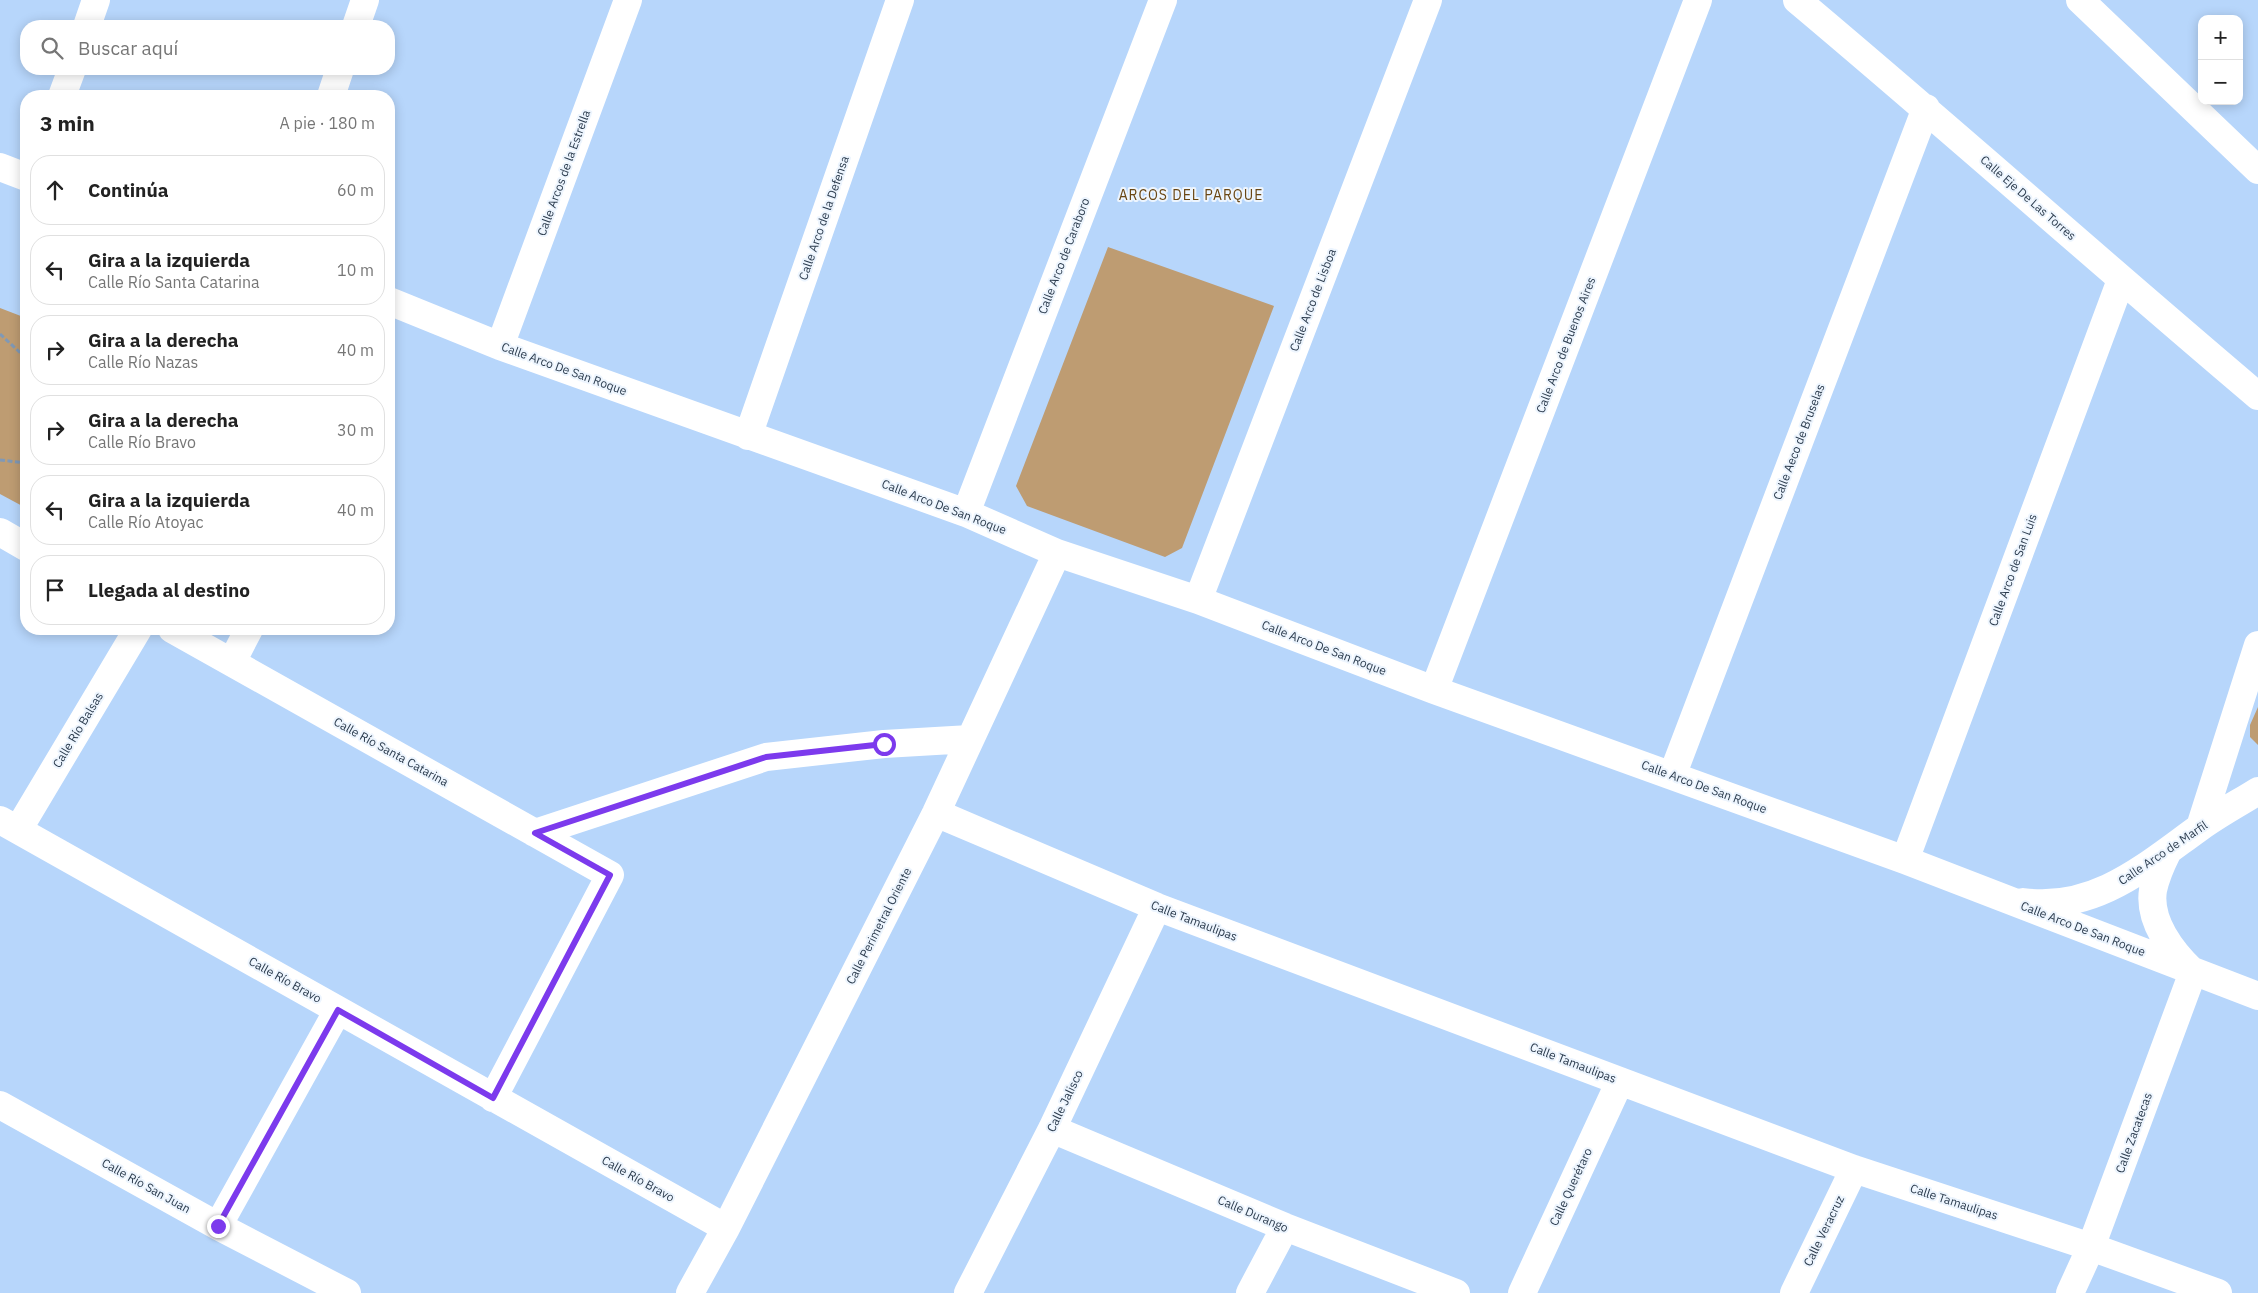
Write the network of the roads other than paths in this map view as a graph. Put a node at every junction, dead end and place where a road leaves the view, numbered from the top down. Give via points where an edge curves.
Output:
1 (96, 0) edge
2 (365, 0) edge
3 (628, 0) edge
4 (900, 0) edge
5 (1163, 0) edge
6 (1428, 0) edge
7 (1698, 0) edge
8 (1797, 0) edge
9 (2080, 0) edge
10 (89, 20) edge
11 (358, 20) edge
12 (70, 75) edge
13 (338, 75) edge
14 (64, 90) edge
15 (332, 90) edge
16 (1926, 108) junction
17 (0, 168) edge
18 (2258, 170) edge
19 (20, 175) edge
20 (2121, 280) junction
21 (395, 303) edge
22 (500, 346) junction
23 (2258, 396) edge
24 (748, 436) junction
25 (966, 512) junction
26 (0, 532) edge
27 (20, 543) edge
28 (1057, 553) junction
29 (1198, 600) junction
30 (134, 635) edge
31 (183, 635) edge
32 (246, 635) edge
33 (2258, 645) edge
34 (232, 662) junction
35 (1434, 690) junction
36 (970, 739) junction
37 (1672, 776) junction
38 (2258, 791) edge
39 (936, 813) junction
40 (9, 825) edge
41 (2200, 827) junction
42 (535, 833) junction
43 (2167, 853) junction
44 (1905, 860) junction
45 (2003, 899) junction
46 (1157, 907) junction
47 (2193, 972) junction
48 (2258, 996) edge
49 (338, 1010) junction
50 (1620, 1081) junction
51 (493, 1098) junction
52 (0, 1105) edge
53 (1052, 1129) junction
54 (1854, 1169) junction
55 (218, 1226) junction
56 (1284, 1227) junction
57 (726, 1228) junction
58 (2091, 1248) junction
59 (347, 1293) edge
60 (690, 1293) edge
61 (968, 1293) edge
62 (1250, 1293) edge
63 (1456, 1293) edge
64 (1522, 1293) edge
65 (1794, 1293) edge
66 (2070, 1293) edge
67 (2218, 1293) edge

1 - 10 street
2 - 11 street
3 - 22 street, Calle Arcos de la Estrella
4 - 24 street, Calle Arco de la Defensa
5 - 25 street, Calle Arco de Caraboro
6 - 29 street, Calle Arco de Lisboa
7 - 35 street, Calle Arco de Buenos Aires
8 - 16 street, Calle Eje De Las Torres
9 - 18 street
12 - 14 street
13 - 15 street
16 - 20 street, Calle Eje De Las Torres
16 - 37 street, Calle Aeco de Bruselas
17 - 19 street
20 - 23 street, Calle Eje De Las Torres
20 - 44 street, Calle Arco de San Luis
21 - 22 street, Calle Arco De San Roque
22 - 24 street, Calle Arco De San Roque
24 - 25 street, Calle Arco De San Roque
25 - 28 street, Calle Arco De San Roque
26 - 27 street
28 - 29 street, Calle Arco De San Roque
28 - 36 street, Calle Perimetral Oriente
29 - 35 street, Calle Arco De San Roque
30 - 40 street, Calle Río Balsas
31 - 34 street, Calle Río Santa Catarina
32 - 34 street
33 - 41 street
34 - 42 street, Calle Río Santa Catarina
35 - 37 street, Calle Arco De San Roque
36 - 39 street, Calle Perimetral Oriente
36 - 42 street via 884,744 766,757
37 - 44 street, Calle Arco De San Roque
38 - 41 street, Calle Arco de Marfil
39 - 46 street, Calle Tamaulipas
39 - 57 street, Calle Perimetral Oriente
40 - 49 street, Calle Río Bravo
41 - 43 street, Calle Arco de Marfil
42 - 51 street, Calle Río Santa Catarina via 610,875
43 - 45 street, Calle Arco de Marfil via 2104,891 2079,898 2031,903
43 - 47 street via 2158,870 2153,892 2155,914 2167,941
44 - 45 street, Calle Arco De San Roque
45 - 47 street, Calle Arco De San Roque
46 - 50 street, Calle Tamaulipas
46 - 53 street, Calle Jalisco
47 - 48 street, Calle Arco De San Roque
47 - 58 street, Calle Zacatecas
49 - 51 street, Calle Río Bravo
49 - 55 street
50 - 54 street, Calle Tamaulipas
50 - 64 street, Calle Querétaro
51 - 57 street, Calle Río Bravo
52 - 55 street, Calle Río San Juan
53 - 56 street, Calle Durango
53 - 61 street, Calle Jalisco
54 - 58 street, Calle Tamaulipas
54 - 65 street, Calle Veracruz
55 - 59 street, Calle Río San Juan
56 - 62 street
56 - 63 street, Calle Durango
57 - 60 street, Calle Perimetral Oriente
58 - 66 street, Calle Zacatecas
58 - 67 street, Calle Tamaulipas

